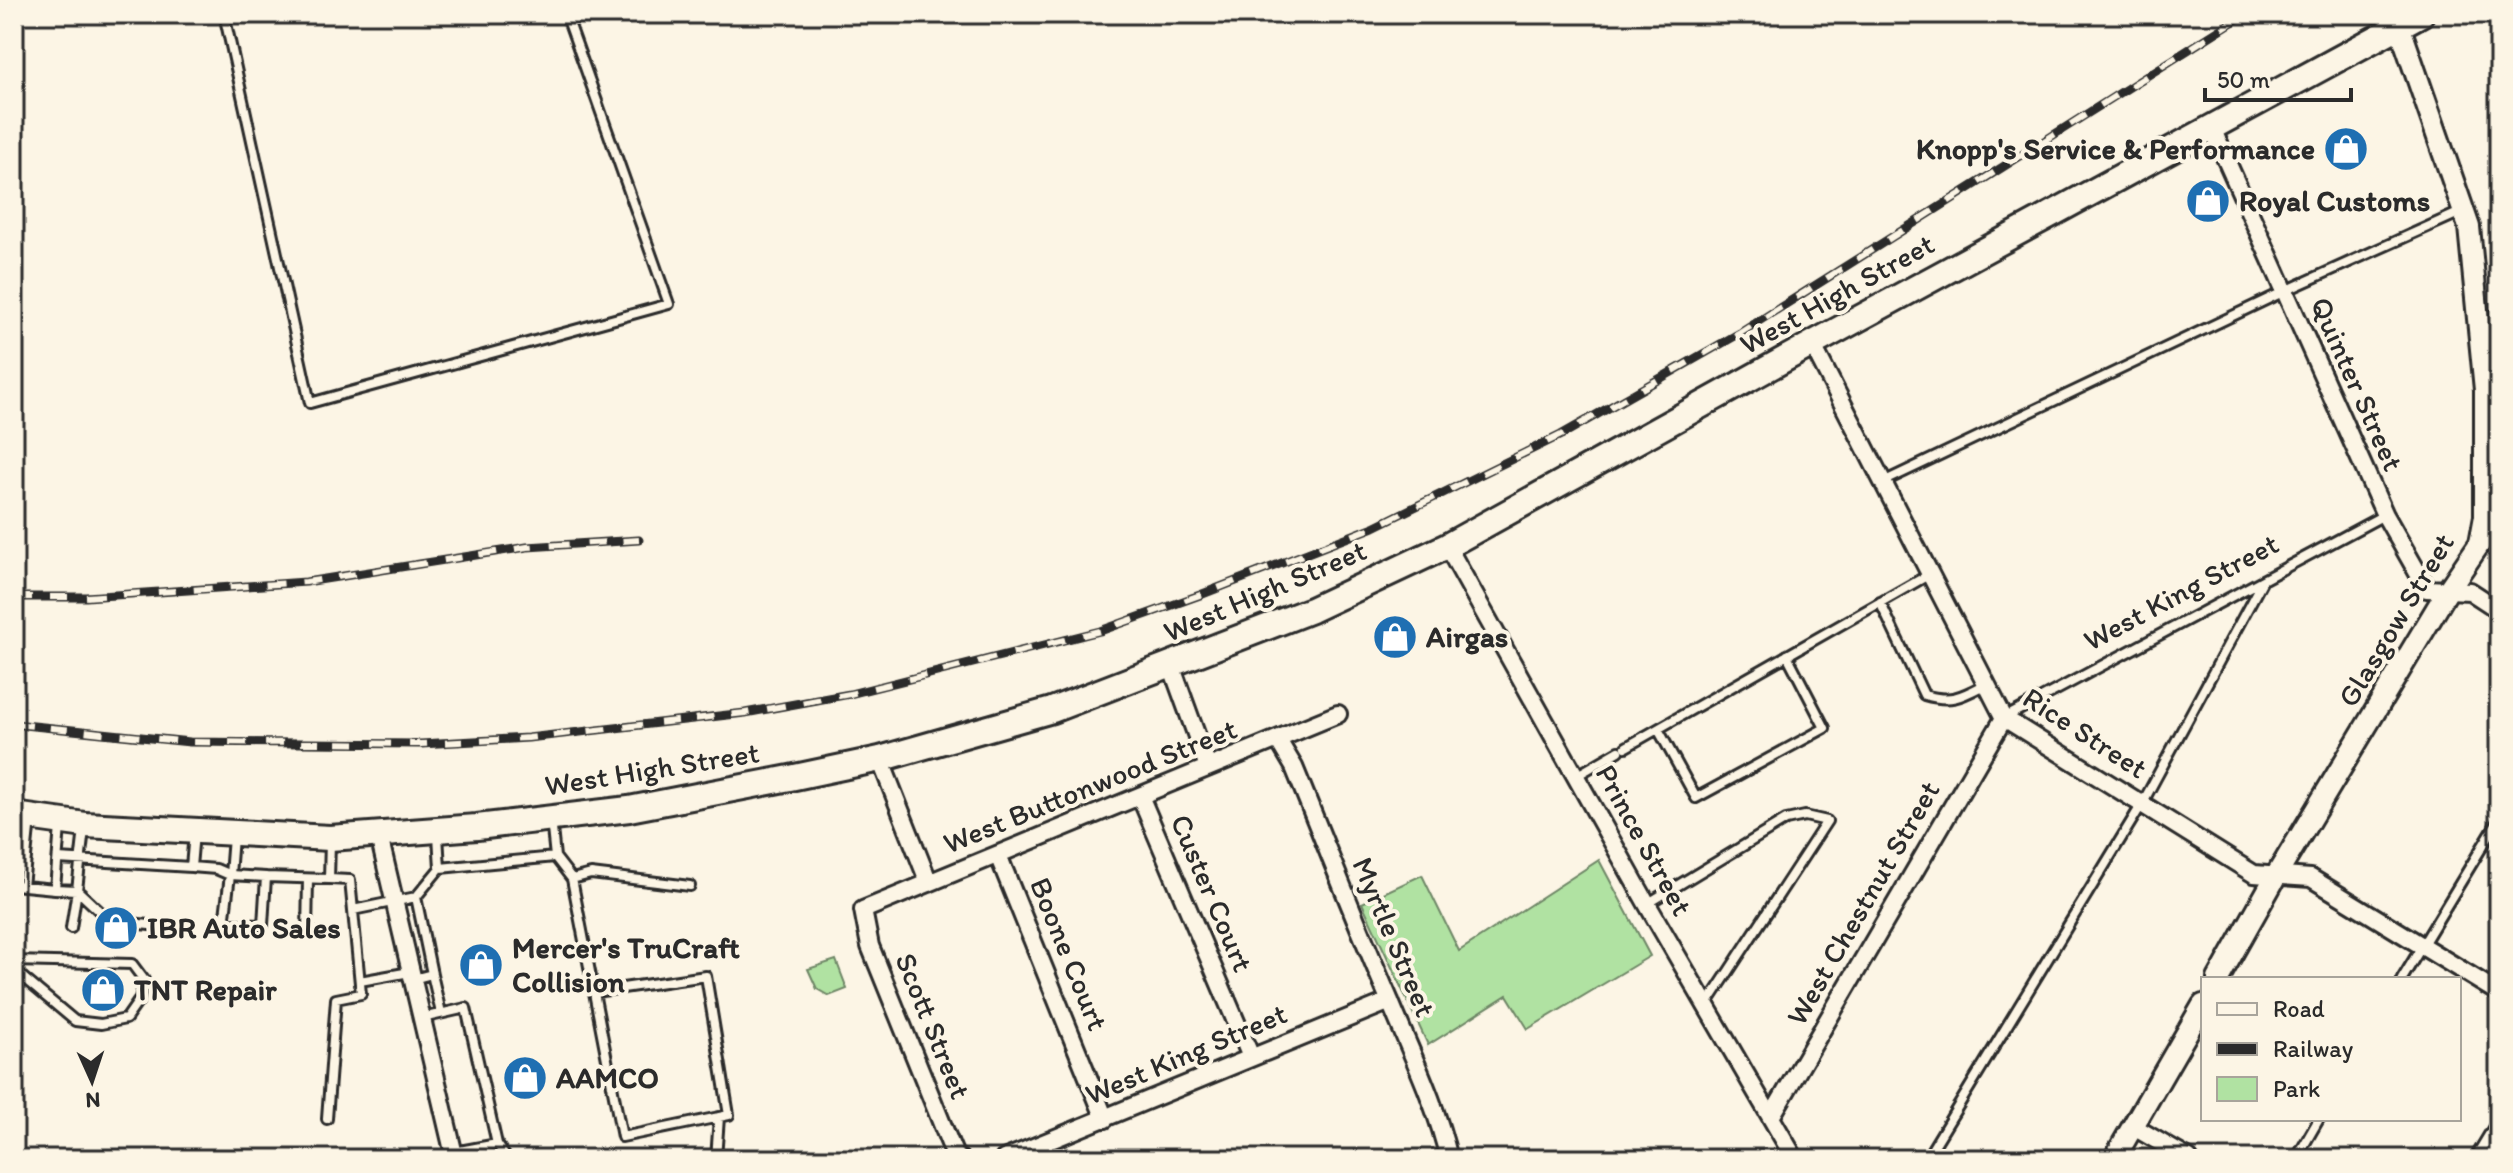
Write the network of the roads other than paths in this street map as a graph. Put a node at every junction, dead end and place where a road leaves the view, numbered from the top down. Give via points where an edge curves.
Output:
1 (240, 14) edge
2 (566, 14) edge
3 (2421, 14) edge
4 (224, 15) edge
5 (2399, 25) junction
6 (2211, 126) junction
7 (2463, 211) junction
8 (2285, 291) junction
9 (1812, 344) junction
10 (1883, 482) junction
11 (2385, 515) junction
12 (1447, 546) junction
13 (1930, 574) junction
14 (2263, 580) junction
15 (2448, 590) junction
16 (1880, 602) junction
17 (2499, 610) edge
18 (1787, 655) junction
19 (1171, 665) junction
20 (1986, 684) junction
21 (1338, 714) dead end
22 (2004, 718) junction
23 (1658, 729) junction
24 (1278, 740) junction
25 (880, 759) junction
26 (1208, 767) junction
27 (1576, 776) junction
28 (1140, 796) junction
29 (2142, 804) junction
30 (22, 816) edge
31 (551, 818) junction
32 (2499, 819) edge
33 (60, 821) junction
34 (85, 825) junction
35 (438, 830) junction
36 (194, 832) junction
37 (234, 834) junction
38 (379, 836) junction
39 (330, 838) junction
40 (998, 855) junction
41 (555, 857) junction
42 (58, 859) junction
43 (81, 860) junction
44 (191, 867) junction
45 (440, 868) junction
46 (230, 875) junction
47 (2276, 876) junction
48 (266, 877) junction
49 (308, 879) junction
50 (329, 879) junction
51 (572, 879) junction
52 (929, 883) junction
53 (18, 886) edge
54 (690, 886) dead end
55 (55, 889) junction
56 (77, 890) junction
57 (416, 897) junction
58 (395, 902) junction
59 (1647, 904) junction
60 (863, 910) joint
61 (351, 914) junction
62 (169, 927) dead end
63 (71, 928) dead end
64 (316, 933) dead end
65 (2422, 946) junction
66 (14, 961) edge
67 (14, 970) edge
68 (432, 974) junction
69 (412, 975) junction
70 (2219, 977) edge
71 (2403, 977) edge
72 (360, 981) junction
73 (595, 992) junction
74 (2499, 993) edge
75 (1390, 1001) junction
76 (1706, 1006) junction
77 (2201, 1009) edge
78 (441, 1013) junction
79 (422, 1018) junction
80 (1251, 1057) junction
81 (719, 1117) junction
82 (1771, 1117) junction
83 (327, 1119) dead end
84 (1105, 1119) junction
85 (2318, 1121) edge
86 (2499, 1126) edge
87 (2134, 1127) junction
88 (497, 1144) junction
89 (454, 1155) edge
90 (507, 1159) edge
91 (716, 1159) edge
92 (960, 1159) edge
93 (1004, 1159) edge
94 (1449, 1159) edge
95 (1795, 1159) edge
96 (1926, 1159) edge
97 (2114, 1159) edge
98 (2189, 1159) edge
99 (2296, 1159) edge
100 (2479, 1159) edge

1 - 4 lane
2 - 4 lane via 669,304 310,403
3 - 5 main road, West High Street
5 - 6 main road, West High Street
5 - 7 street, Glasgow Street
6 - 8 street, Quinter Street
6 - 9 main road, West High Street
7 - 8 lane
7 - 15 street, Glasgow Street via 2469,227 2485,390 2485,516 2480,543
8 - 10 lane
8 - 11 street, Quinter Street
9 - 10 street, Rice Street
9 - 12 main road, West High Street
10 - 13 street, Rice Street
11 - 14 lane, West King Street
11 - 15 street, Quinter Street via 2427,589
12 - 19 main road, West High Street via 1311,610
12 - 27 street, Prince Street
13 - 16 lane
13 - 20 street, Rice Street
14 - 22 lane, West King Street
14 - 29 lane
15 - 17 street, Quinter Street via 2470,591
15 - 47 street, Glasgow Street
16 - 18 lane
16 - 20 lane via 1924,695 1956,699
18 - 23 lane
18 - 23 lane via 1825,728 1696,798
19 - 25 main road, West High Street via 1052,710
19 - 26 street
20 - 22 street, Rice Street
21 - 24 street, West Buttonwood Street
22 - 29 street, Rice Street
22 - 82 street, West Chestnut Street
23 - 27 lane
24 - 26 street, West Buttonwood Street
24 - 75 street, Myrtle Street via 1294,767
25 - 31 main road, West High Street via 629,809
25 - 52 street
26 - 28 street, West Buttonwood Street
27 - 59 street, Prince Street
28 - 40 street, West Buttonwood Street
28 - 80 street, Custer Court
29 - 47 street, Rice Street via 2254,874
29 - 96 lane
30 - 33 main road, West High Street
30 - 53 lane
31 - 35 main road, West High Street
31 - 41 lane
32 - 65 lane
33 - 34 main road, West High Street
33 - 42 lane
34 - 36 main road, West High Street
34 - 43 lane
35 - 38 main road, West High Street
35 - 45 lane
36 - 37 main road, West High Street
36 - 44 lane
37 - 39 main road, West High Street
37 - 46 lane
38 - 39 main road, West High Street
38 - 58 street
39 - 50 lane
40 - 52 street, West Buttonwood Street
40 - 84 street, Boone Court
41 - 45 lane
41 - 51 lane
42 - 43 lane
42 - 55 lane
43 - 44 lane
43 - 56 lane
44 - 46 lane
45 - 57 lane
46 - 48 lane
46 - 48 lane via 224,924 263,925
47 - 65 street, Rice Street via 2311,878
47 - 70 street, Glasgow Street
48 - 49 lane
49 - 50 lane
49 - 64 lane via 312,916 307,933
50 - 61 lane via 350,880
51 - 54 lane via 591,874
51 - 73 lane
52 - 60 street, West Buttonwood Street
53 - 55 lane
55 - 56 lane
56 - 62 lane via 110,921
56 - 63 lane
57 - 58 lane
57 - 68 lane
58 - 61 lane
58 - 69 street
59 - 76 street, Prince Street
59 - 76 lane via 1786,820 1805,816 1827,821
60 - 92 street, Scott Street via 870,946
61 - 72 lane
65 - 71 lane
65 - 74 street, Rice Street
66 - 67 lane via 132,964 144,980 140,999 126,1019 101,1024 75,1021
68 - 69 lane
68 - 78 lane
69 - 72 lane
69 - 79 street
72 - 83 lane via 361,994 336,999
73 - 81 lane via 622,1137
73 - 81 lane via 706,976 729,1115
75 - 80 street, West King Street
75 - 94 street, Myrtle Street via 1440,1120
76 - 82 street, Prince Street
77 - 87 street
78 - 79 lane
78 - 88 lane via 466,1008
79 - 89 street
80 - 84 street, West King Street
81 - 91 lane
82 - 95 street, Prince Street
84 - 93 street, West King Street
85 - 99 lane
86 - 100 street
87 - 97 street
87 - 98 street
88 - 89 lane
88 - 90 lane

